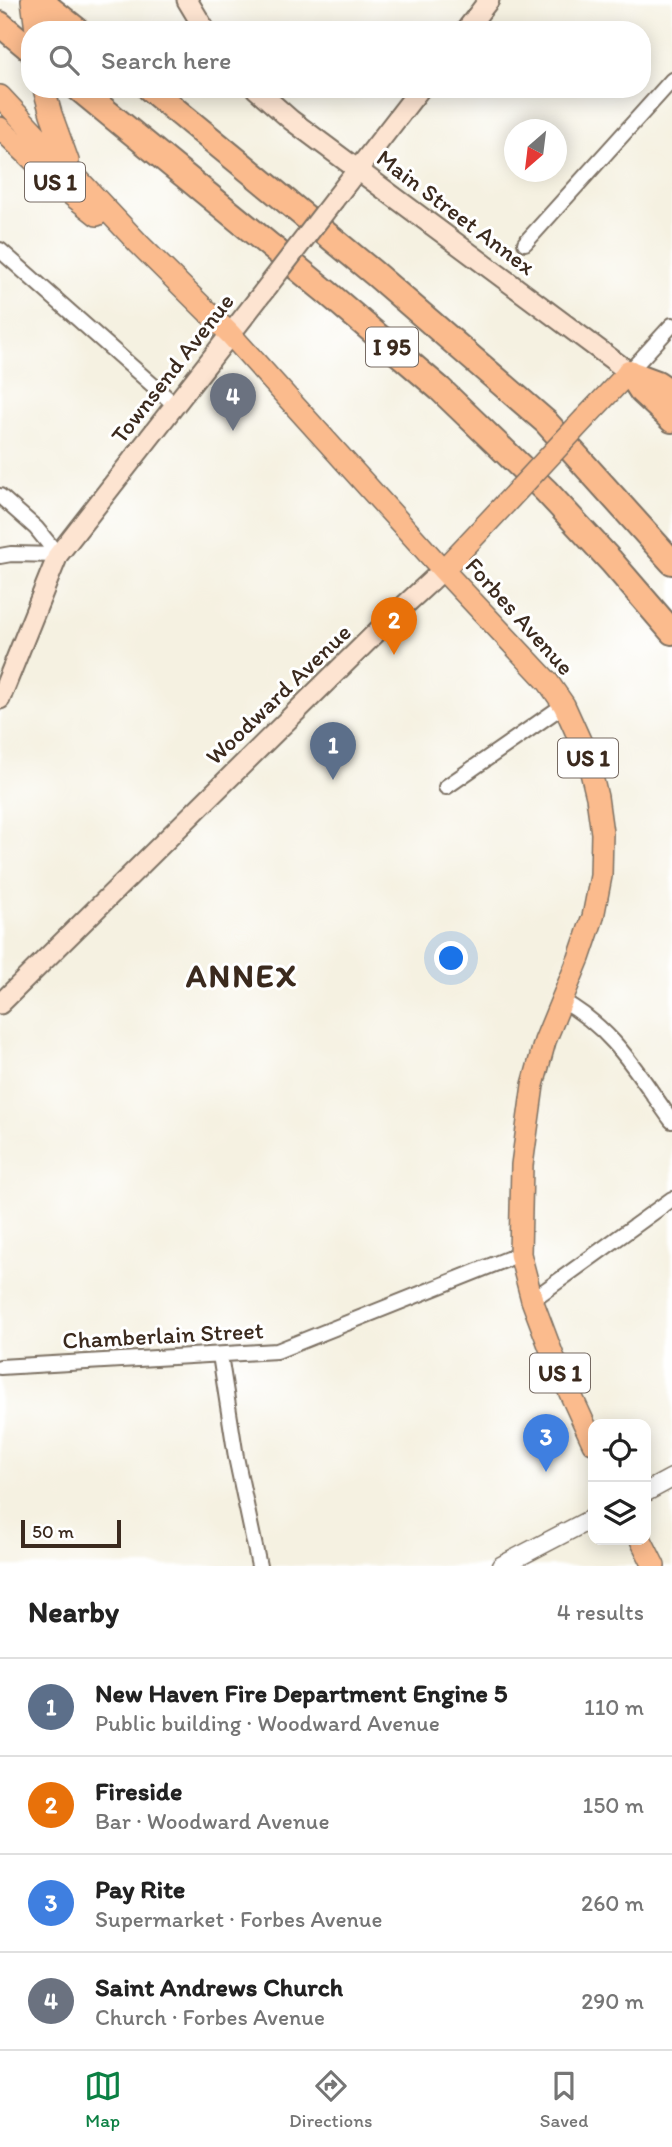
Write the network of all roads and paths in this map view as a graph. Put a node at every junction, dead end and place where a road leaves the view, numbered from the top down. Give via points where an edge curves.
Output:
1 (32, 0) edge
2 (39, 0) edge
3 (187, 0) edge
4 (489, 0) edge
5 (35, 21) edge
6 (66, 21) edge
7 (200, 21) edge
8 (473, 21) edge
9 (0, 24) edge
10 (21, 42) edge
11 (672, 80) edge
12 (90, 98) edge
13 (161, 98) edge
14 (266, 98) edge
15 (413, 98) edge
16 (20, 100) edge
17 (0, 128) edge
18 (358, 170) junction
19 (72, 173) junction
20 (525, 243) dead end
21 (139, 244) junction
22 (0, 250) edge
23 (672, 325) edge
24 (230, 334) junction
25 (629, 372) junction
26 (672, 393) edge
27 (174, 404) junction
28 (672, 421) edge
29 (0, 496) edge
30 (58, 555) junction
31 (0, 556) edge
32 (672, 562) edge
33 (443, 570) junction
34 (672, 632) edge
35 (0, 699) edge
36 (564, 705) junction
37 (446, 787) dead end
38 (561, 1000) junction
39 (0, 1003) edge
40 (672, 1121) edge
41 (672, 1199) edge
42 (520, 1254) junction
43 (532, 1300) junction
44 (220, 1355) junction
45 (0, 1367) edge
46 (588, 1432) edge
47 (672, 1478) edge
48 (651, 1489) edge
49 (588, 1521) edge
50 (643, 1545) edge
51 (259, 1566) edge
52 (501, 1566) edge
53 (654, 1566) edge

1 - 5 main road
2 - 6 highway
3 - 7 main road
4 - 8 main road
9 - 10 highway
11 - 20 street
12 - 34 highway, I 95 via 440,389 546,491
13 - 32 highway, I 95 via 546,422
14 - 18 main road, Main Street Annex
15 - 18 main road, Townsend Avenue
16 - 19 main road, Forbes Avenue
16 - 19 main road, US 1 via 51,114
17 - 21 main road, Forbes Avenue / US 1 via 59,186
18 - 24 main road, Townsend Avenue, bridge
18 - 25 main road, Main Street Annex
19 - 21 main road, Forbes Avenue / US 1
21 - 24 main road, Forbes Avenue / US 1
22 - 27 street
23 - 25 street, Woodward Avenue
24 - 27 main road, Townsend Avenue
24 - 33 main road, Forbes Avenue / US 1
25 - 26 highway
25 - 28 highway
25 - 33 main road, Woodward Avenue, bridge
27 - 30 main road, Townsend Avenue
29 - 30 street
30 - 31 street
30 - 35 main road, Townsend Avenue
33 - 36 main road, Forbes Avenue / US 1
33 - 39 main road, Woodward Avenue
36 - 37 street
36 - 38 main road, Forbes Avenue / US 1 via 587,756 602,833 601,876 593,917
38 - 40 street via 585,1013 612,1038
38 - 42 main road, Forbes Avenue / US 1 via 533,1084 522,1165
41 - 43 street
42 - 43 main road, Forbes Avenue / US 1
42 - 44 street, Chamberlain Street via 277,1351
43 - 46 main road, Forbes Avenue / US 1
44 - 45 street, Chamberlain Street
44 - 51 street
47 - 48 street
49 - 52 street
50 - 53 main road

